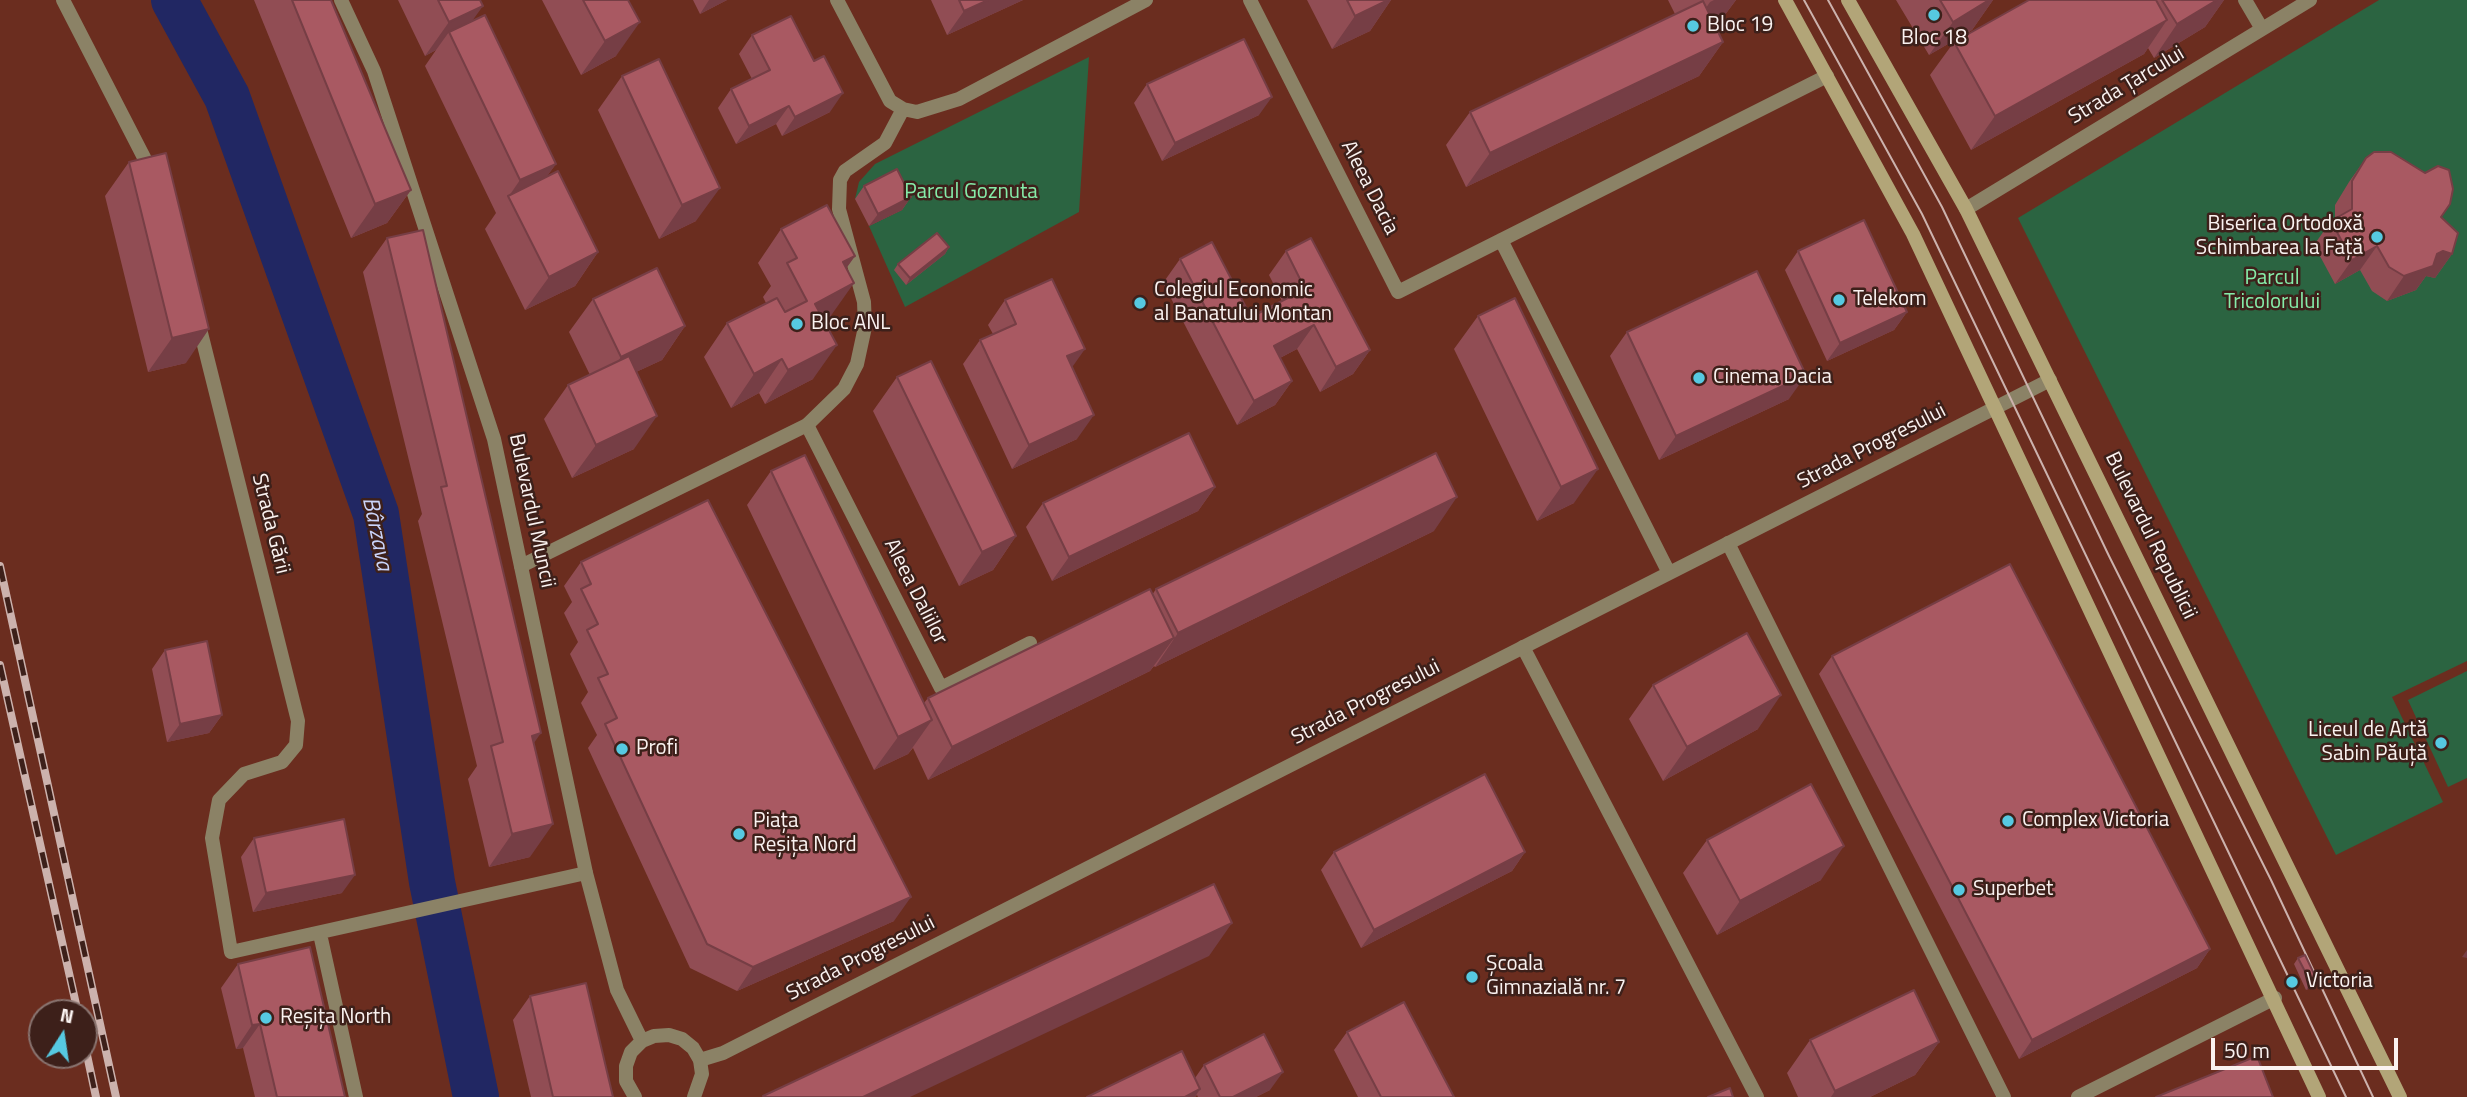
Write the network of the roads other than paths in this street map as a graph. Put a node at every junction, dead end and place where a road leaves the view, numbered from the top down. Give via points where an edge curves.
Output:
1 (64, 0) edge
2 (341, 0) edge
3 (837, 0) edge
4 (1146, 0) edge
5 (1250, 0) edge
6 (1785, 0) edge
7 (1848, 0) edge
8 (2245, 0) edge
9 (2310, 0) edge
10 (2262, 29) junction
11 (1827, 76) junction
12 (903, 109) junction
13 (157, 184) edge
14 (1966, 209) junction
15 (1501, 240) junction
16 (195, 310) edge
17 (2050, 380) junction
18 (1996, 408) junction
19 (807, 425) junction
20 (1728, 543) junction
21 (521, 566) junction
22 (1669, 573) junction
23 (1030, 643) dead end
24 (1523, 647) junction
25 (586, 873) junction
26 (320, 934) junction
27 (2275, 998) junction
28 (642, 1041) junction
29 (700, 1060) junction
30 (356, 1097) edge
31 (635, 1097) edge
32 (694, 1097) edge
33 (1757, 1097) edge
34 (2004, 1097) edge
35 (2078, 1097) edge
36 (2319, 1097) edge
37 (2400, 1097) edge

1 - 13 street
2 - 21 street, Bulevardul Muncii via 374,71 487,416
3 - 12 street via 890,101
4 - 12 street via 959,99 934,109
5 - 15 street, Aleea Dacia via 1398,292
6 - 11 main road
7 - 14 main road, Bulevardul Republicii
8 - 10 street
9 - 10 street, Strada Țarcului
10 - 14 street, Strada Țarcului
11 - 15 street, Aleea Dacia
11 - 18 main road via 1913,234
12 - 19 street via 885,143 845,171 840,180 839,209 864,302 865,327 857,364 844,389
14 - 17 main road, Bulevardul Republicii
15 - 22 street
16 - 26 street, Strada Gării via 298,721 296,745 282,762 244,774 219,800 212,838 231,952
17 - 18 street, Strada Progresului
17 - 37 main road, Bulevardul Republicii
18 - 20 street, Strada Progresului
18 - 27 main road
19 - 21 street
19 - 23 street, Aleea Daliilor via 940,688
20 - 22 street, Strada Progresului
20 - 34 street
21 - 25 street, Bulevardul Muncii
22 - 24 street, Strada Progresului
24 - 29 street, Strada Progresului via 723,1053
24 - 33 street
25 - 26 street, Strada Gării
25 - 28 street, Bulevardul Muncii via 617,990
26 - 30 street
27 - 35 street
27 - 36 main road
28 - 29 street via 669,1035 693,1048
28 - 31 street via 626,1066 626,1081
29 - 32 street via 702,1074

